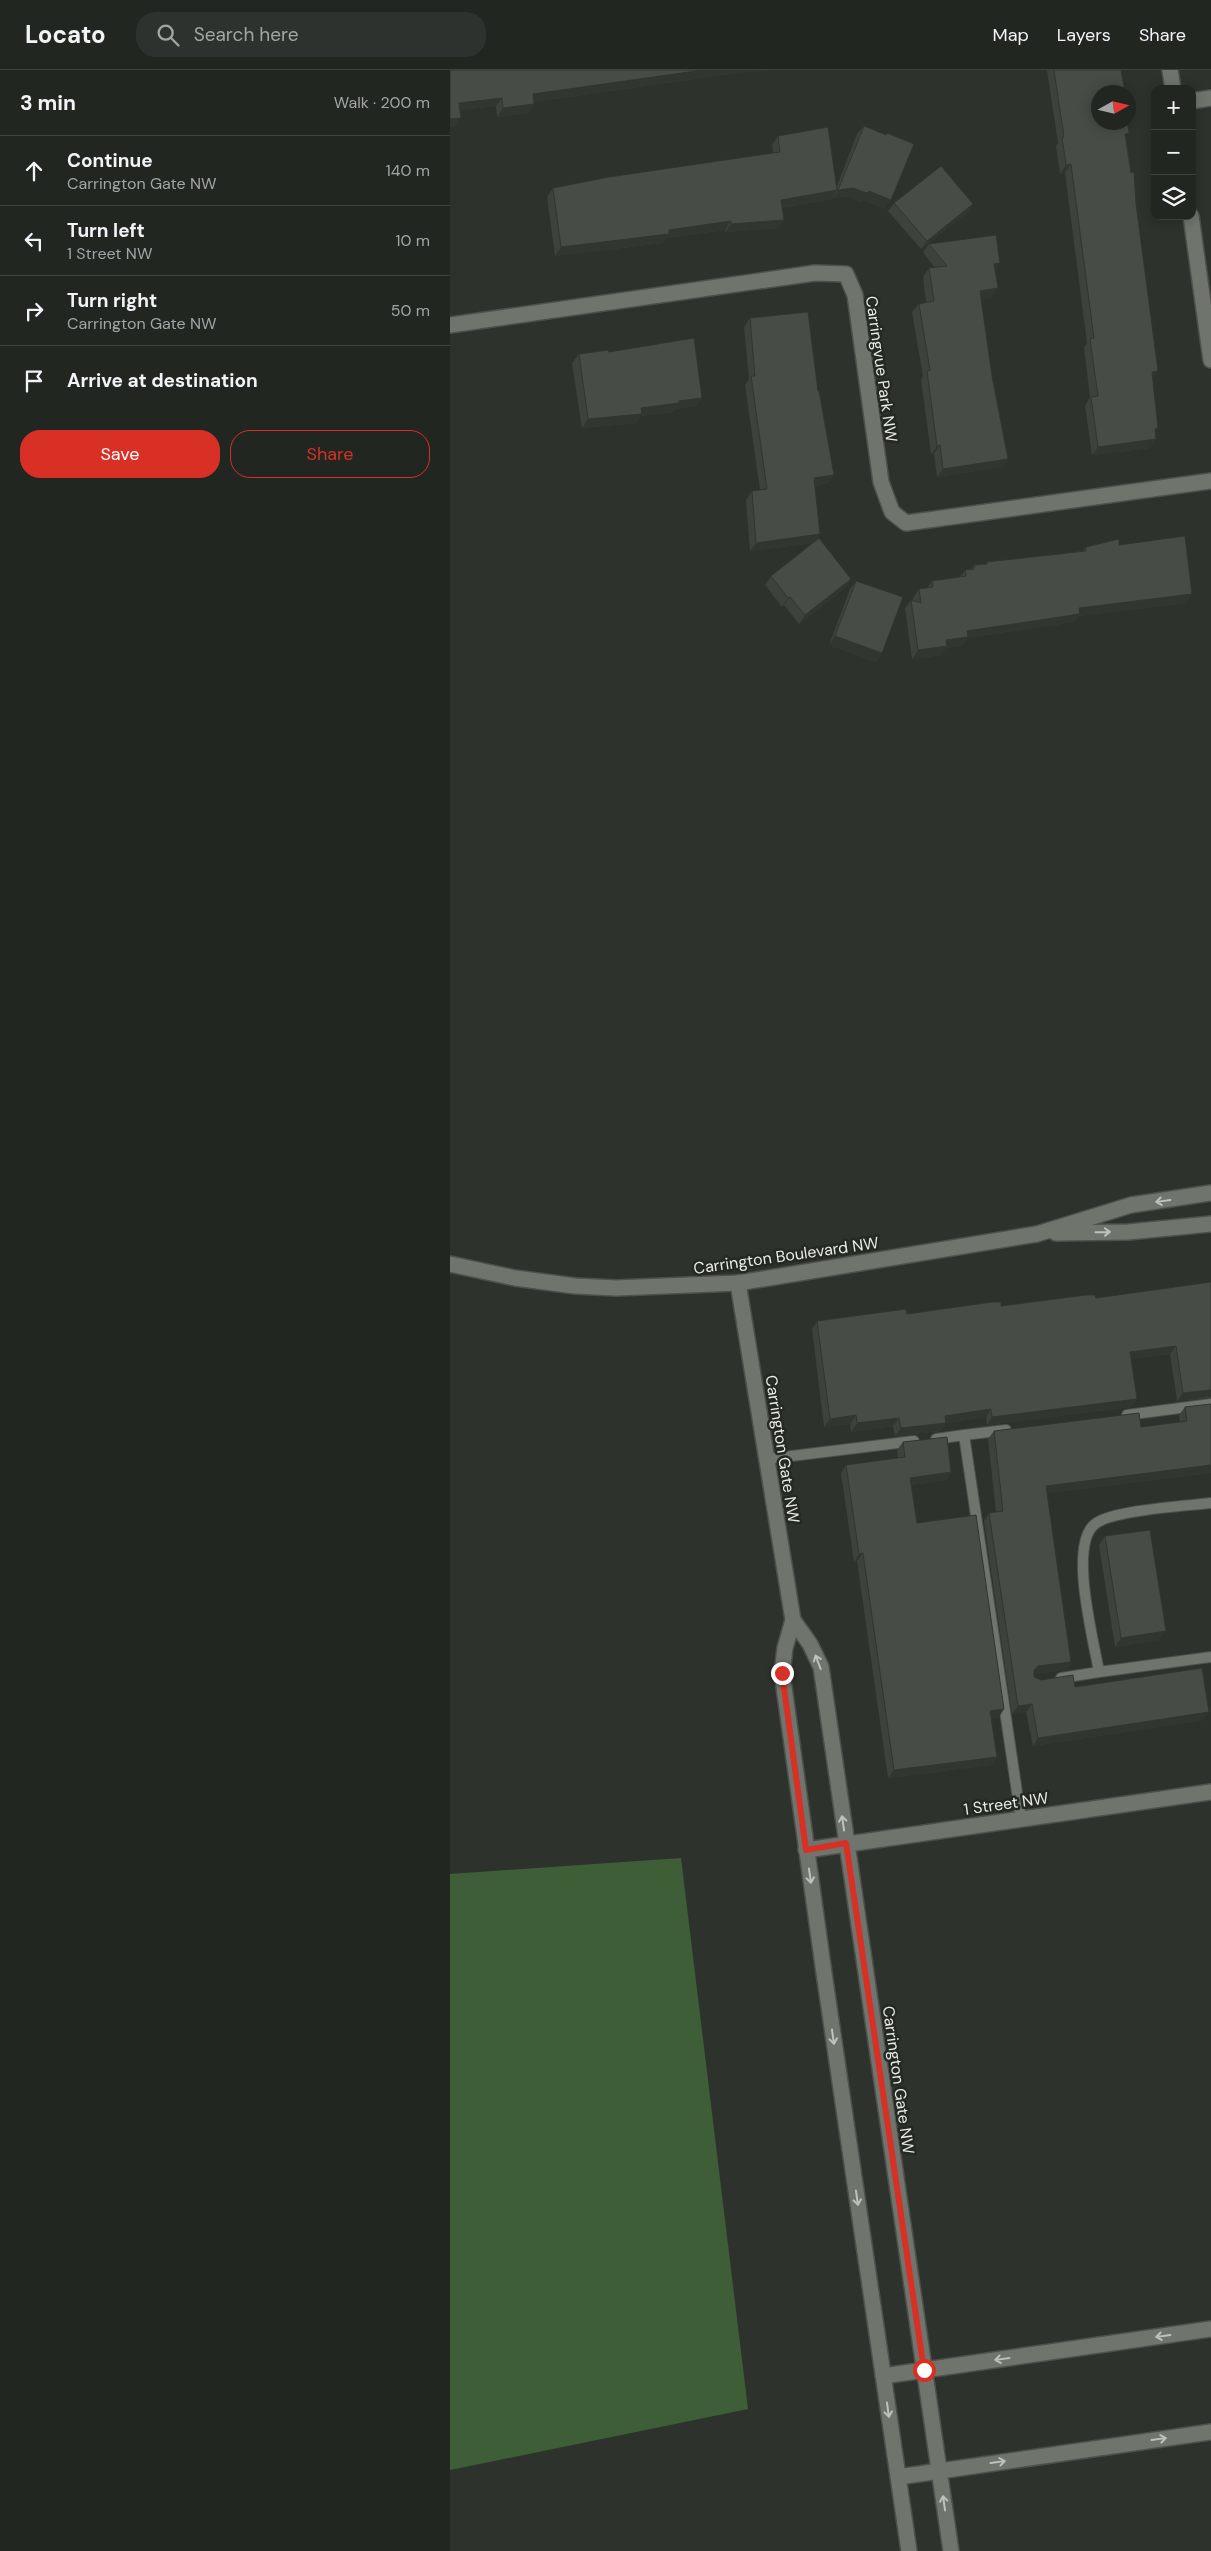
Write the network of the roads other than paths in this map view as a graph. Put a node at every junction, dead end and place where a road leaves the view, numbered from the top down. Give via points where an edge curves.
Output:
1 (1170, 70) edge
2 (1172, 85) edge
3 (1211, 98) edge
4 (1196, 100) edge
5 (1192, 220) edge
6 (1207, 300) edge
7 (450, 325) edge
8 (1211, 360) edge
9 (1211, 481) edge
10 (1211, 1193) edge
11 (1211, 1224) edge
12 (1037, 1234) junction
13 (450, 1264) edge
14 (738, 1283) junction
15 (1211, 1404) edge
16 (1112, 1416) edge
17 (1014, 1429) edge
18 (964, 1435) junction
19 (767, 1459) junction
20 (1211, 1503) edge
21 (793, 1620) junction
22 (1211, 1657) edge
23 (1099, 1672) junction
24 (1053, 1679) edge
25 (1211, 1792) edge
26 (1020, 1819) junction
27 (846, 1843) junction
28 (806, 1850) junction
29 (1211, 2329) edge
30 (924, 2370) junction
31 (883, 2376) junction
32 (1211, 2432) edge
33 (939, 2470) junction
34 (898, 2476) junction
35 (909, 2551) edge
36 (951, 2551) edge

1 - 2 street
3 - 4 street
5 - 6 street
6 - 8 street
7 - 9 street, Carringvue Park NW via 815,273 846,274 855,295 881,482 892,512 906,523
10 -> 12 street, Carrington Boulevard NW via 1131,1205
12 -> 11 street, Carrington Boulevard NW via 1128,1232
12 - 14 street, Carrington Boulevard NW
13 - 14 street, Carrington Boulevard NW via 515,1278 616,1288
14 - 19 street, Carrington Gate NW
15 - 16 lane
17 - 18 lane
18 - 19 lane
18 - 26 lane
19 - 21 street, Carrington Gate NW
20 - 23 lane via 1116,1516 1095,1524 1087,1535 1082,1569
27 -> 21 street, Carrington Gate NW via 821,1667
21 - 28 street, Carrington Gate NW via 782,1673
22 - 23 lane
23 - 24 lane
25 - 26 street, 1 Street NW
26 - 27 street, 1 Street NW
27 - 28 street, 1 Street NW
27 - 30 street, Carrington Gate NW
28 -> 31 street, Carrington Gate NW
29 -> 30 street
30 - 31 street
30 - 33 street, Carrington Gate NW
31 -> 34 street, Carrington Gate NW
33 -> 32 street
33 - 34 street
36 -> 33 street, Carrington Gate NW
34 - 35 street, Carrington Gate NW

